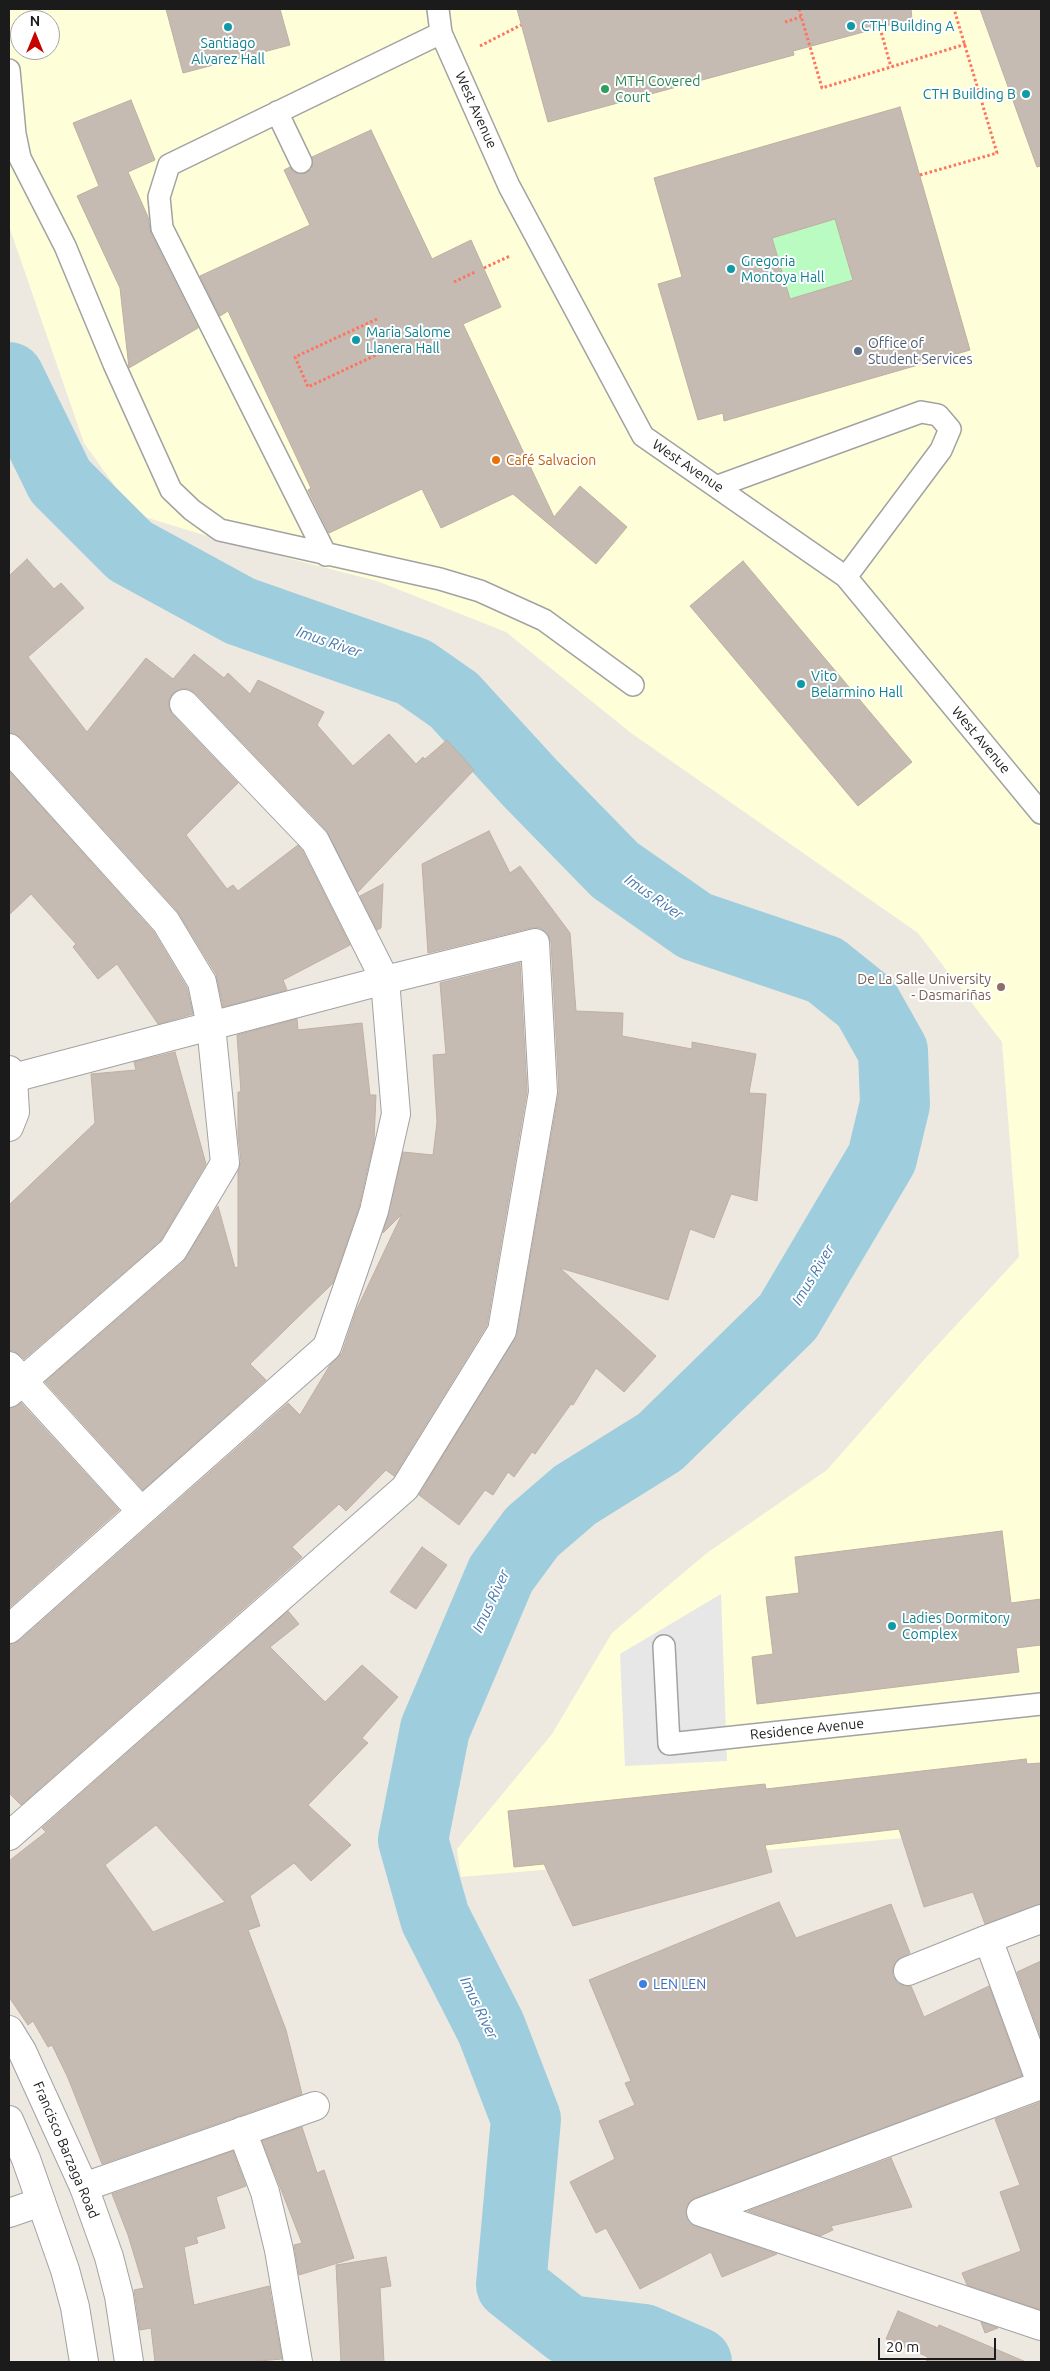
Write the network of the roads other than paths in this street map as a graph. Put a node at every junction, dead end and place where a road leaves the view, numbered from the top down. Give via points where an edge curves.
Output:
1 (438, 9) edge
2 (441, 33) junction
3 (9, 70) edge
4 (277, 112) junction
5 (301, 162) dead end
6 (718, 486) junction
7 (326, 555) junction
8 (846, 578) junction
9 (633, 685) dead end
10 (184, 704) dead end
11 (9, 748) edge
12 (1041, 813) edge
13 (385, 980) junction
14 (211, 1026) junction
15 (11, 1074) edge
16 (9, 1127) edge
17 (13, 1380) edge
18 (141, 1511) junction
19 (9, 1629) edge
20 (664, 1646) dead end
21 (1041, 1704) edge
22 (9, 1836) edge
23 (1041, 1919) edge
24 (988, 1939) junction
25 (908, 1971) dead end
26 (9, 2030) edge
27 (1041, 2084) edge
28 (315, 2106) dead end
29 (9, 2120) edge
30 (242, 2131) junction
31 (84, 2187) junction
32 (41, 2202) junction
33 (9, 2213) edge
34 (1041, 2326) edge
35 (84, 2362) edge
36 (128, 2362) edge
37 (298, 2362) edge

1 - 2 lane, West Avenue
2 - 4 lane
2 - 6 lane, West Avenue via 509,186 643,436
3 - 7 lane via 20,158 65,246 171,490 220,530
4 - 5 lane
4 - 7 lane via 169,165 159,198 162,228
6 - 8 lane, West Avenue
6 - 8 lane via 921,412 938,415 950,429 941,450
7 - 9 lane via 440,579 480,591 544,620
8 - 12 lane, West Avenue
10 - 13 street via 315,841
11 - 14 street via 166,922 202,982
13 - 14 street
13 - 18 street via 396,1114 374,1210 327,1347
13 - 22 street via 535,943 543,1092 502,1331 405,1488
14 - 15 street
14 - 17 street via 225,1163 173,1250
15 - 16 street via 15,1112
17 - 18 street
18 - 19 street
20 - 21 lane, Residence Avenue via 669,1744
23 - 24 street
24 - 25 street
24 - 27 street
26 - 31 street, Francisco Barzaga Road via 22,2051
27 - 34 street via 701,2212
28 - 30 street
29 - 32 street
30 - 31 street
30 - 37 street via 268,2202
31 - 36 street, Francisco Barzaga Road via 117,2288
32 - 33 street
32 - 35 street via 75,2307

